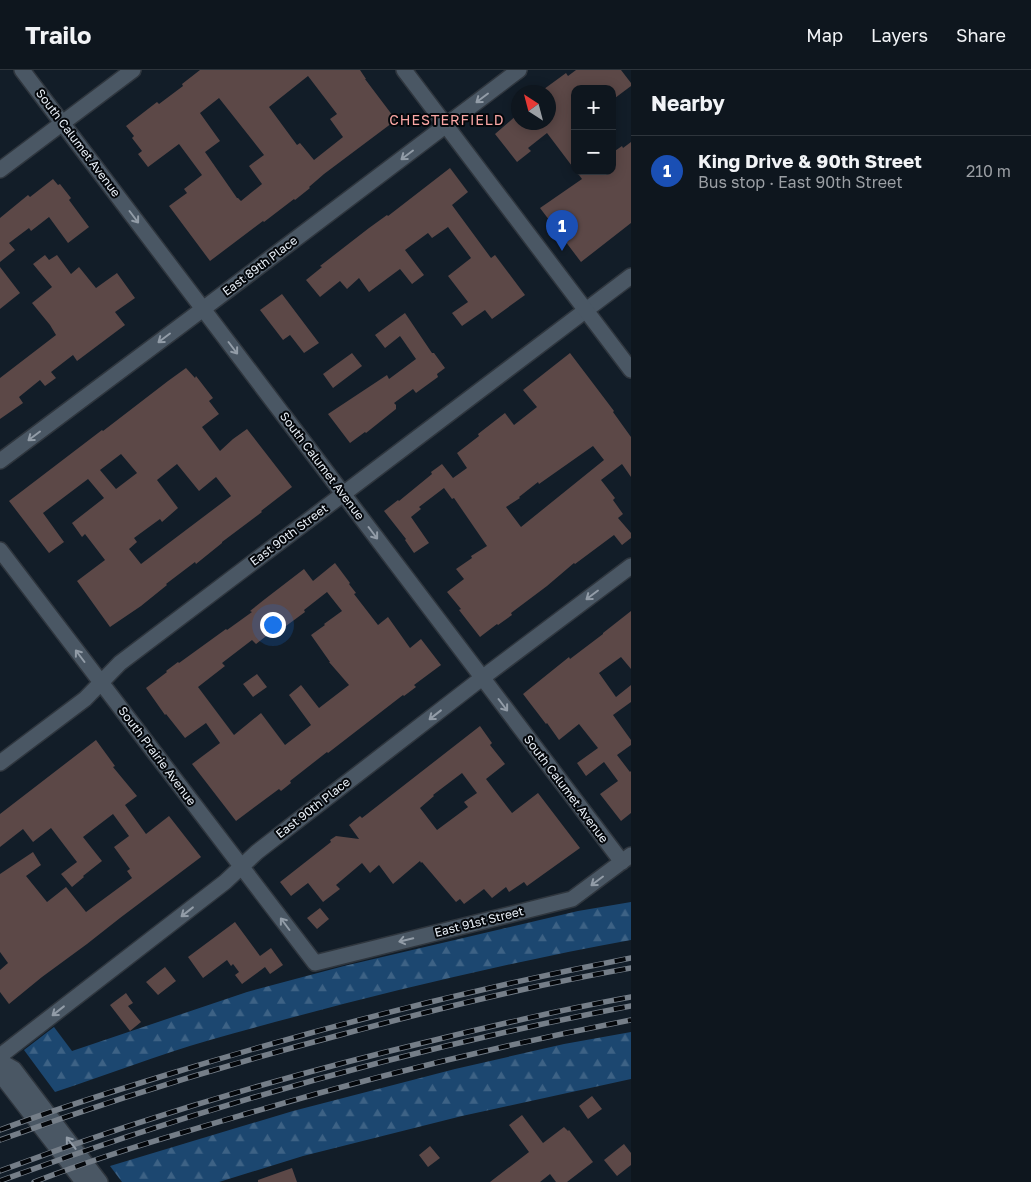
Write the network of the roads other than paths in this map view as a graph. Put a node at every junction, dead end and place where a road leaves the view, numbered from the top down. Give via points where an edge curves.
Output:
1 (22, 70) edge
2 (133, 70) edge
3 (404, 70) edge
4 (518, 70) edge
5 (62, 123) junction
6 (446, 125) junction
7 (0, 170) edge
8 (631, 276) edge
9 (203, 309) junction
10 (586, 310) junction
11 (631, 370) edge
12 (0, 461) edge
13 (344, 494) junction
14 (0, 550) edge
15 (631, 566) edge
16 (482, 678) junction
17 (101, 682) junction
18 (0, 763) edge
19 (626, 858) edge
20 (242, 867) junction
21 (314, 963) joint
22 (0, 1056) edge
23 (0, 1061) edge
24 (0, 1069) edge
25 (82, 1182) edge
26 (100, 1182) edge

1 - 5 street, South Calumet Avenue
2 - 5 street
3 - 6 street
4 -> 6 street, East 89th Place
5 - 7 street
5 -> 9 street, South Calumet Avenue
6 -> 9 street, East 89th Place
6 - 10 street
8 - 10 street, East 90th Street
9 -> 12 street, East 89th Place
9 -> 13 street, South Calumet Avenue
10 - 11 street
10 - 13 street, East 90th Street
13 -> 16 street, South Calumet Avenue
13 - 17 street, East 90th Street via 120,663
17 -> 14 street, South Prairie Avenue
15 -> 16 street, East 90th Place
16 -> 19 street, South Calumet Avenue
16 -> 20 street, East 90th Place via 256,852
17 - 18 street, East 90th Street via 84,699
17 - 20 street, South Prairie Avenue
19 -> 21 street, East 91st Street via 572,900
21 -> 20 street, South Prairie Avenue
20 -> 22 street, East 90th Place
26 -> 23 street via 14,1069
24 - 25 street via 3,1078

